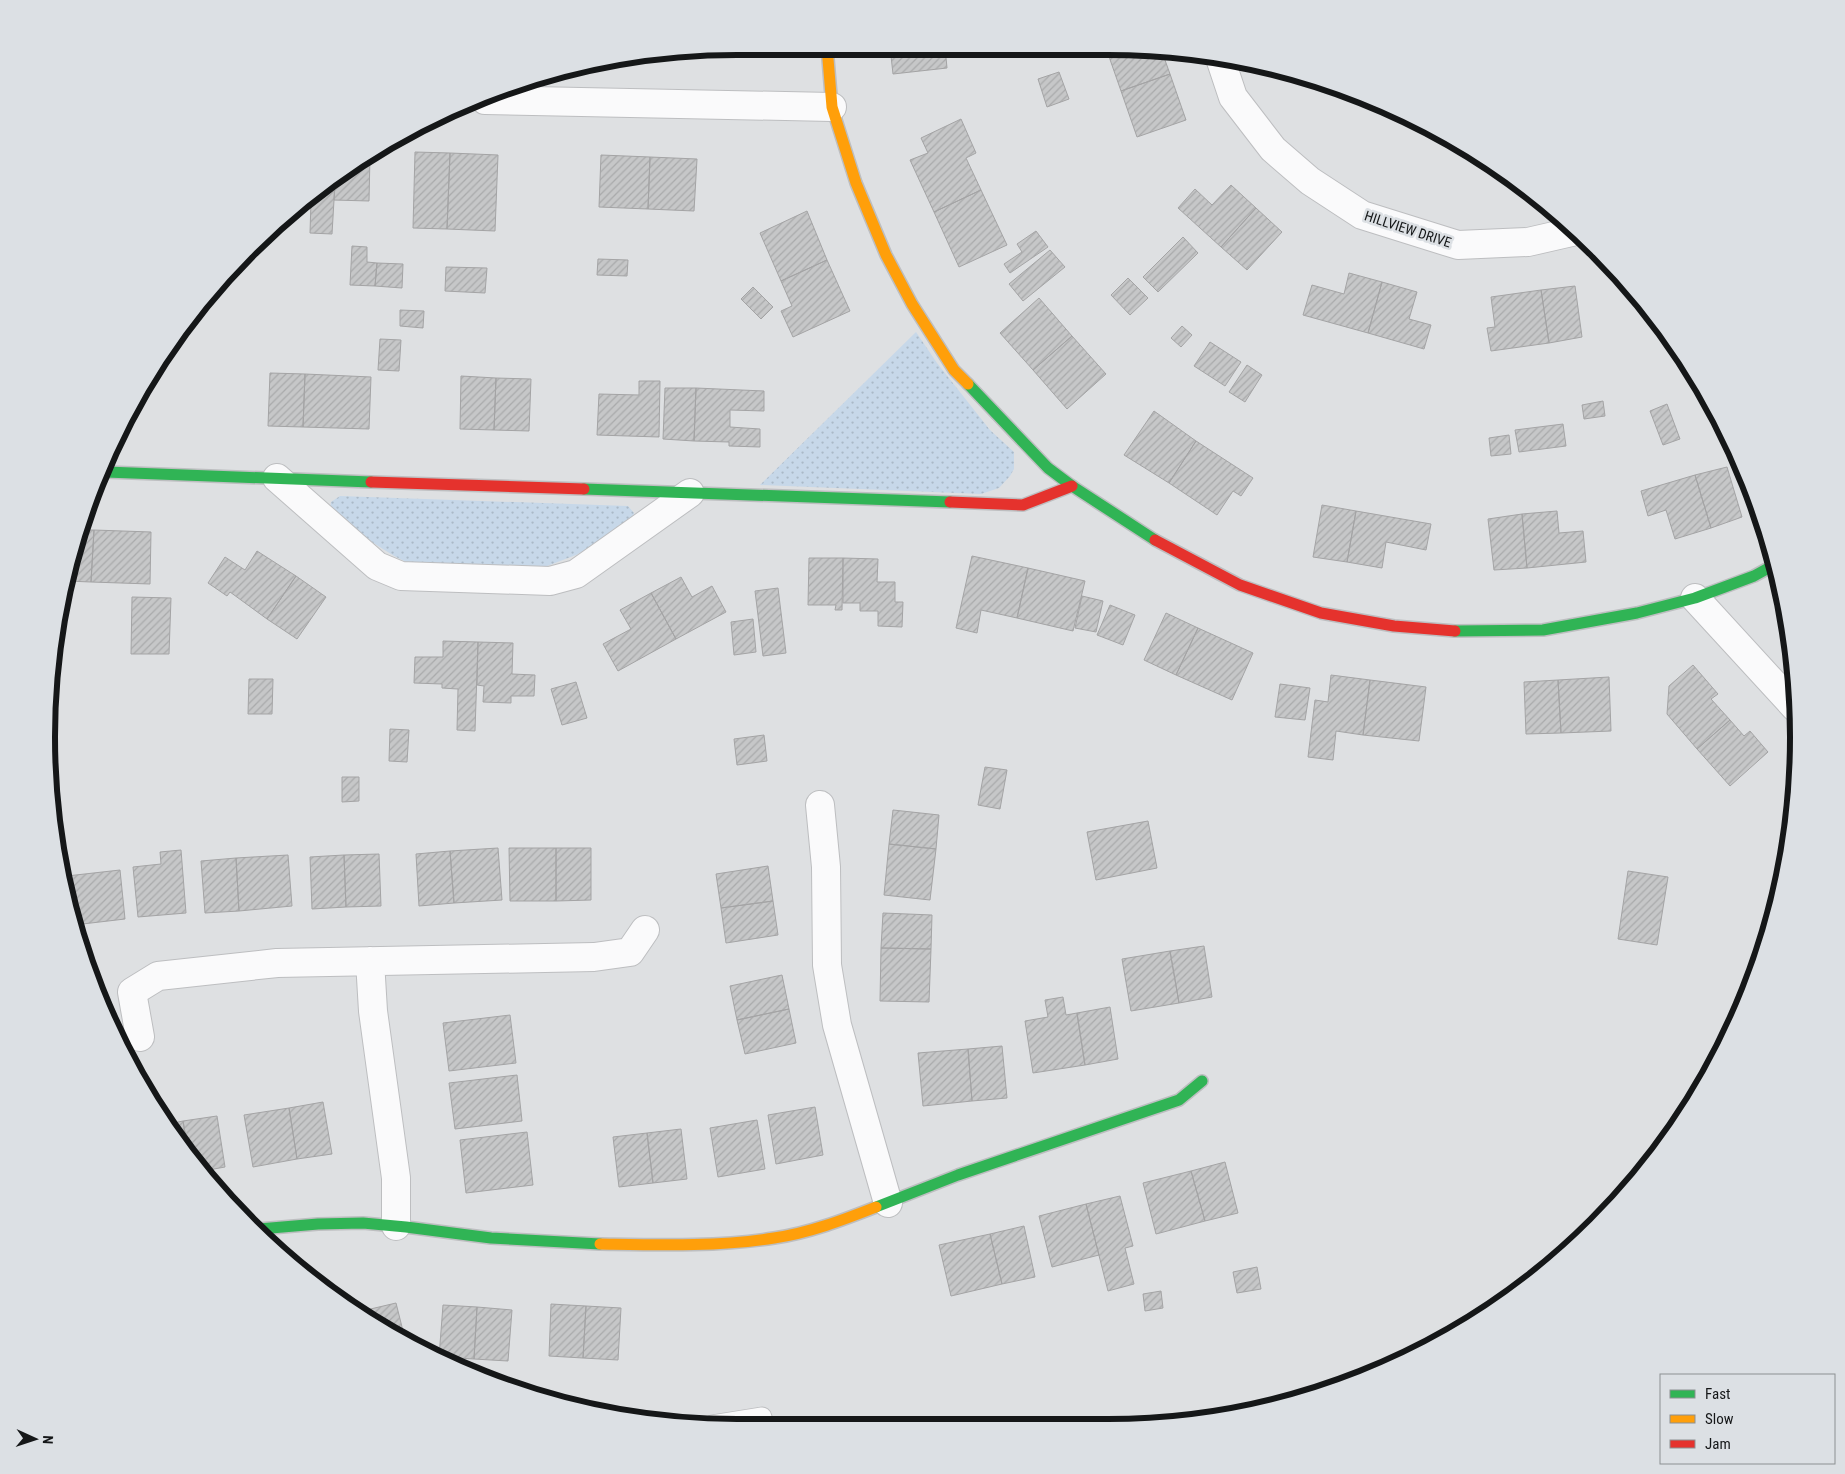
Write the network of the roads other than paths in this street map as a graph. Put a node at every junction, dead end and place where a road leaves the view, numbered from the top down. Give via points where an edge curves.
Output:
1 (828, 55) edge
2 (1222, 65) edge
3 (494, 100) edge
4 (832, 107) junction
5 (1567, 233) edge
6 (109, 472) edge
7 (277, 478) junction
8 (1072, 486) junction
9 (690, 493) junction
10 (1769, 568) edge
11 (1695, 598) junction
12 (1789, 702) edge
13 (820, 805) dead end
14 (645, 930) dead end
15 (370, 962) junction
16 (140, 1037) dead end
17 (1202, 1081) dead end
18 (888, 1203) junction
19 (396, 1226) junction
20 (265, 1228) edge
21 (762, 1417) dead end
22 (750, 1419) edge

1 - 4 street
2 - 5 street, HILLVIEW DRIVE via 1233,97 1273,149 1310,181 1362,215 1458,245 1528,242
3 - 4 street
4 - 8 street via 860,192 886,255 912,304 954,370 1048,468
6 - 7 street
7 - 9 street
7 - 9 street via 378,566 401,576 550,581 576,574
8 - 9 street via 1023,505
8 - 11 street via 1156,540 1240,585 1321,613 1394,626 1543,630 1637,613
10 - 11 street
11 - 12 street
13 - 18 street via 826,867 827,965 837,1025
14 - 15 street via 630,952 594,956
15 - 16 street via 277,963 158,976 132,992
15 - 19 street via 373,1012 396,1178
17 - 18 street via 1179,1100 928,1186
18 - 19 street via 794,1236 702,1244 488,1238
19 - 20 street via 312,1224
21 - 22 lane

